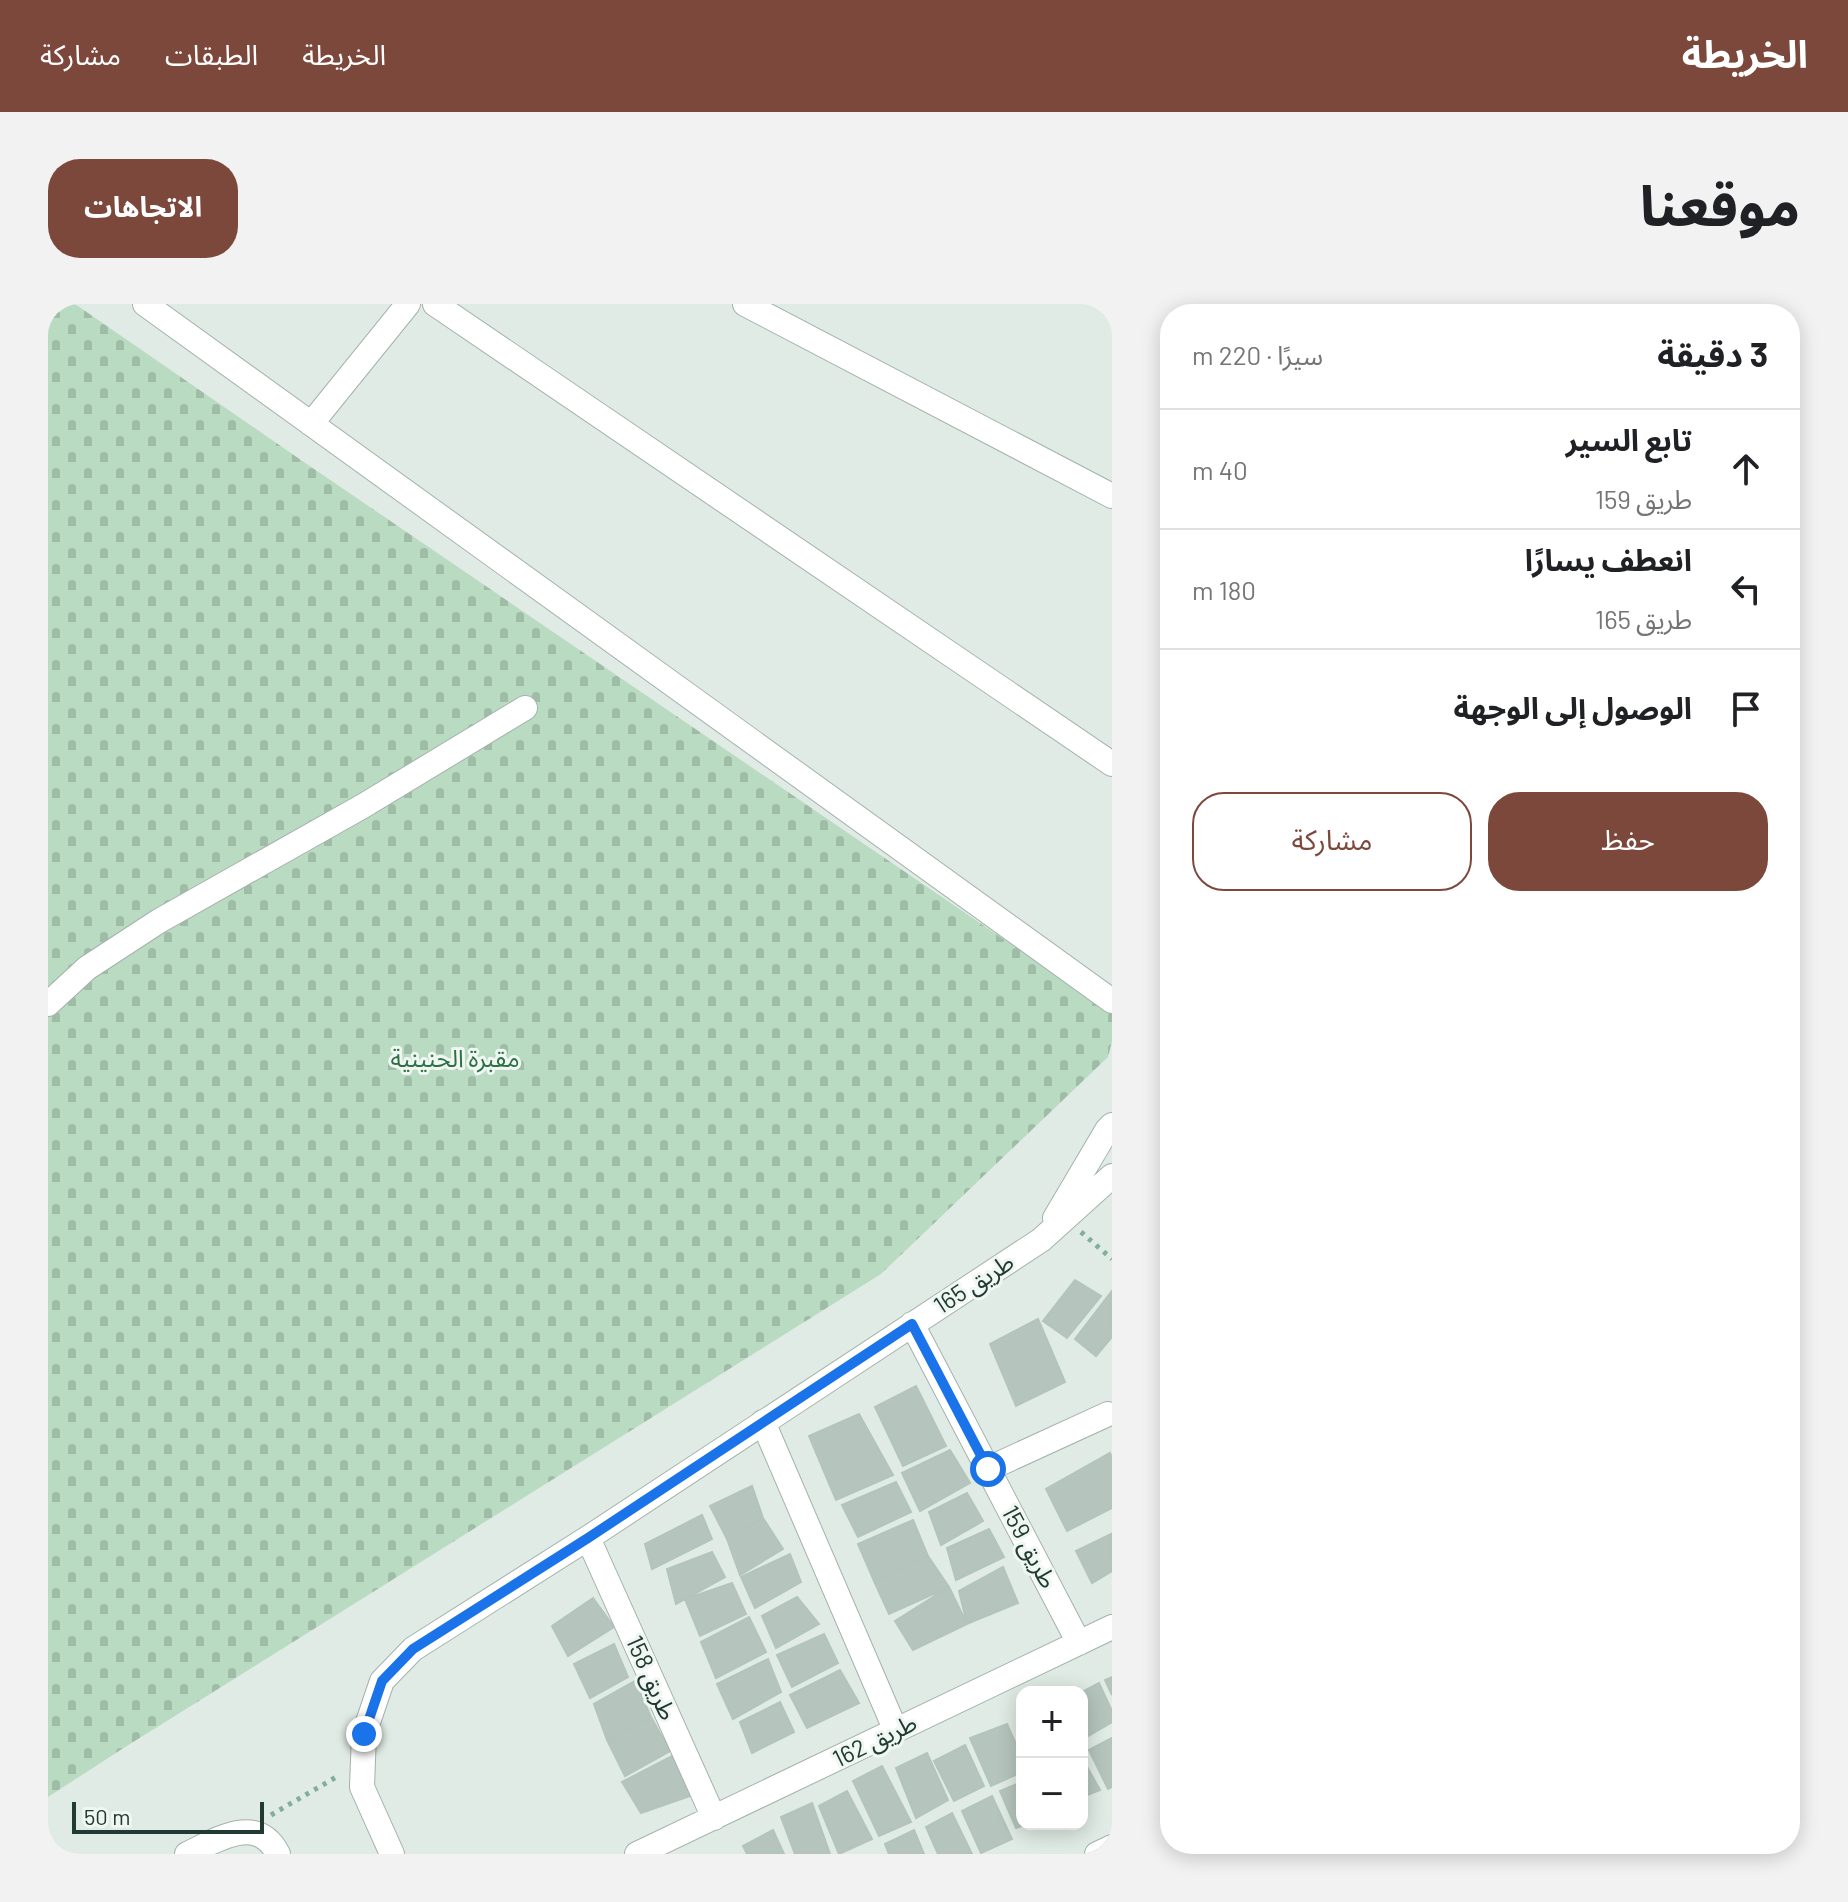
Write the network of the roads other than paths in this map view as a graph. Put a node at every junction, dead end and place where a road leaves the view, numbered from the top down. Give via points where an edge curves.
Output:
1 (145, 304) edge
2 (408, 304) edge
3 (435, 304) edge
4 (745, 304) edge
5 (311, 424) junction
6 (1112, 496) edge
7 (525, 708) dead end
8 (1112, 764) edge
9 (1112, 1001) edge
10 (48, 1004) edge
11 (1112, 1125) edge
12 (1112, 1176) edge
13 (1041, 1240) junction
14 (912, 1324) junction
15 (1108, 1414) dead end
16 (763, 1422) junction
17 (988, 1469) junction
18 (588, 1538) junction
19 (1112, 1627) edge
20 (1079, 1643) junction
21 (896, 1731) junction
22 (714, 1818) junction
23 (1112, 1847) edge
24 (187, 1854) edge
25 (278, 1854) edge
26 (392, 1854) edge
27 (637, 1854) edge
28 (1097, 1854) edge

1 - 5 street
2 - 5 street
3 - 8 street
4 - 6 street
5 - 9 street
7 - 10 street via 159,921 87,968
11 - 13 street, طريق 165
12 - 13 street, طريق 165
13 - 14 street, طريق 165
14 - 16 street, طريق 165
14 - 17 street, طريق 159
15 - 17 street
16 - 18 street, طريق 165
16 - 21 street
17 - 20 street, طريق 159
18 - 22 street, طريق 158
18 - 26 street, طريق 165 via 413,1649 382,1681 364,1734 362,1787
19 - 20 street, طريق 162
20 - 21 street, طريق 162
21 - 22 street, طريق 162
22 - 27 street, طريق 162
23 - 28 street
24 - 25 street via 246,1830 264,1836

